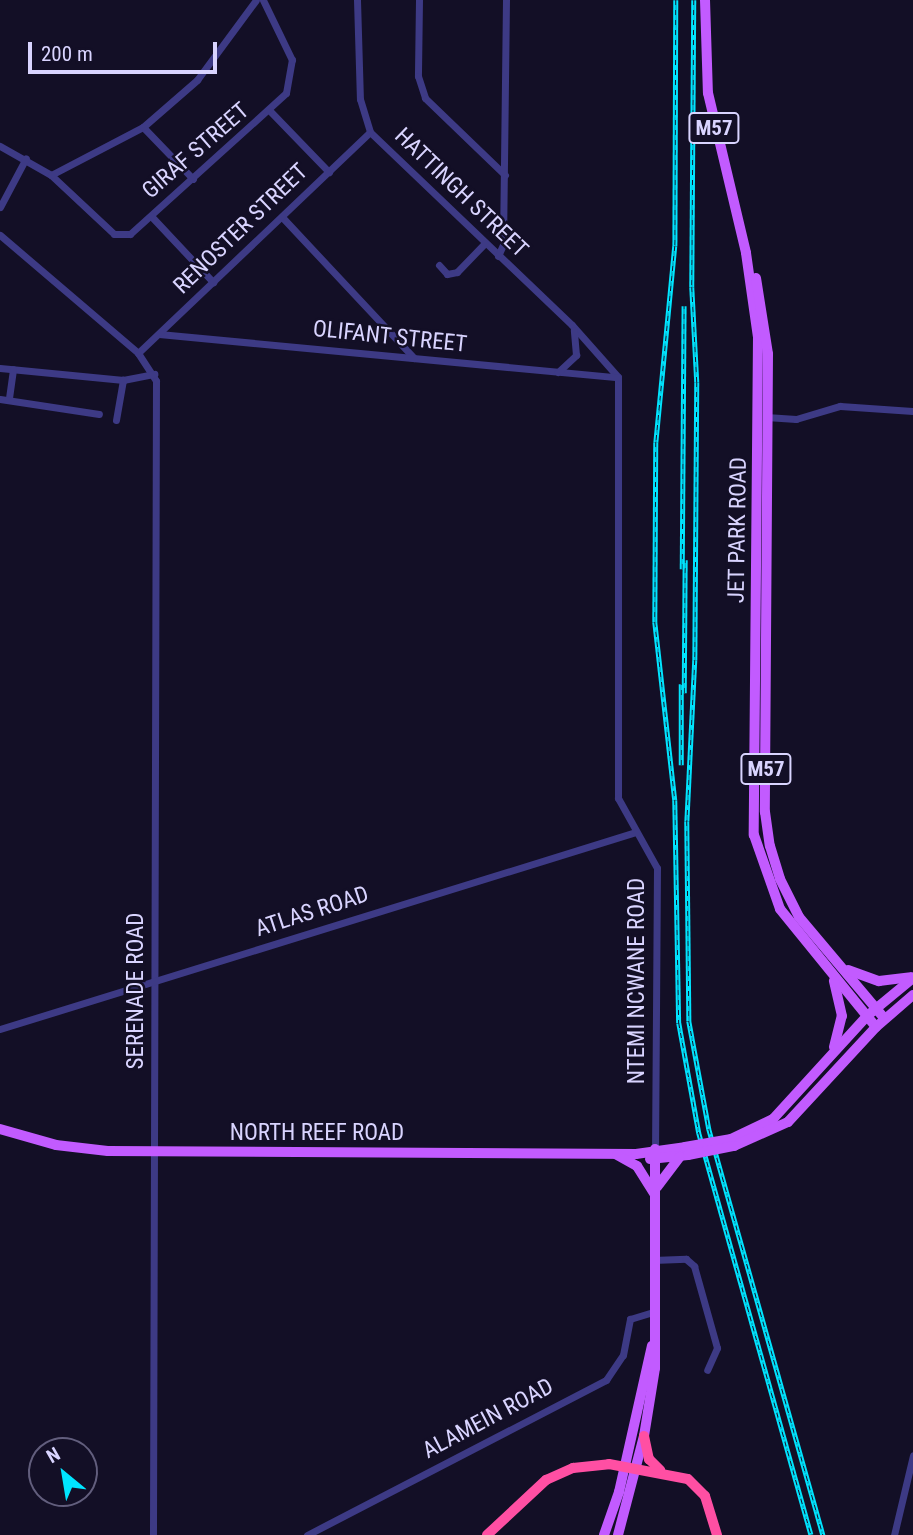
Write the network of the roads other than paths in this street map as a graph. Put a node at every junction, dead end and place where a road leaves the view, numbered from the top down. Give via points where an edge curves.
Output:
1 (256, 0) edge
2 (263, 0) edge
3 (357, 0) edge
4 (419, 0) edge
5 (506, 0) edge
6 (708, 0) edge
7 (270, 111) junction
8 (143, 127) junction
9 (370, 132) junction
10 (0, 146) edge
11 (26, 158) junction
12 (328, 172) junction
13 (51, 175) junction
14 (505, 175) junction
15 (193, 179) junction
16 (0, 207) edge
17 (151, 216) junction
18 (282, 217) junction
19 (0, 236) edge
20 (485, 243) junction
21 (498, 256) junction
22 (439, 265) dead end
23 (213, 282) junction
24 (572, 325) junction
25 (159, 334) junction
26 (138, 353) junction
27 (414, 358) junction
28 (0, 368) edge
29 (13, 369) junction
30 (557, 372) junction
31 (153, 374) junction
32 (618, 377) junction
33 (124, 380) junction
34 (9, 398) junction
35 (0, 400) edge
36 (913, 411) edge
37 (99, 414) dead end
38 (769, 417) junction
39 (758, 418) junction
40 (116, 420) dead end
41 (636, 832) junction
42 (841, 967) junction
43 (832, 974) junction
44 (913, 977) edge
45 (155, 982) junction
46 (913, 995) edge
47 (876, 1008) junction
48 (867, 1016) junction
49 (885, 1018) junction
50 (876, 1027) junction
51 (0, 1029) edge
52 (831, 1054) junction
53 (0, 1129) edge
54 (732, 1142) junction
55 (155, 1152) junction
56 (611, 1153) junction
57 (684, 1153) junction
58 (655, 1155) junction
59 (654, 1193) junction
60 (653, 1260) junction
61 (653, 1312) junction
62 (652, 1346) junction
63 (707, 1370) dead end
64 (644, 1436) junction
65 (913, 1455) edge
66 (631, 1467) junction
67 (663, 1472) junction
68 (153, 1535) edge
69 (307, 1535) edge
70 (487, 1535) edge
71 (604, 1535) edge
72 (618, 1535) edge
73 (717, 1535) edge
74 (894, 1535) edge

1 - 8 street via 205,71
2 - 7 street, GIRAF STREET via 293,67 289,87
3 - 9 street, HATTINGH STREET via 360,99
4 - 14 street via 418,76 425,98
5 - 14 street
6 - 38 main road, JET PARK ROAD / M57 via 712,87 762,307
6 - 39 main road, JET PARK ROAD / M57 via 709,101 746,253 757,327
7 - 12 street
7 - 15 street, GIRAF STREET
8 - 13 street
8 - 15 street
9 - 12 street, RENOSTER STREET
9 - 20 street, HATTINGH STREET
10 - 11 street, GIRAF STREET
11 - 13 street, GIRAF STREET
11 - 16 street
12 - 18 street, RENOSTER STREET
13 - 17 street, GIRAF STREET via 114,234 130,234
14 - 21 street via 503,247
15 - 17 street, GIRAF STREET
17 - 23 street
18 - 23 street, RENOSTER STREET
18 - 27 street
19 - 26 street
20 - 21 street, HATTINGH STREET
20 - 22 street via 453,274
21 - 24 street, HATTINGH STREET
23 - 25 street, RENOSTER STREET
24 - 30 street via 578,348 573,360
24 - 32 street, HATTINGH STREET
25 - 26 street, RENOSTER STREET
25 - 27 street, OLIFANT STREET
26 - 31 street
27 - 30 street, OLIFANT STREET
28 - 29 street
29 - 33 street
29 - 34 street
30 - 32 street, OLIFANT STREET
31 - 33 street
31 - 45 street, SERENADE ROAD via 157,447
32 - 41 street, NTEMI NCWANE ROAD via 618,798
33 - 40 street
34 - 35 street
34 - 37 street via 56,411
36 - 38 street via 840,406 796,419
38 - 39 street
38 - 42 main road, JET PARK ROAD / M57 via 767,827 774,862 790,900
39 - 43 main road, JET PARK ROAD / M57 via 754,835 774,899
41 - 45 street, ATLAS ROAD
41 - 58 street, NTEMI NCWANE ROAD via 657,868
42 - 44 main road via 873,980
42 - 47 main road, JET PARK ROAD / M57
43 - 48 main road, JET PARK ROAD / M57
43 - 52 main road via 842,1016
44 - 47 main road
45 - 51 street, ATLAS ROAD
45 - 55 street, SERENADE ROAD
46 - 49 main road
47 - 48 main road, NORTH REEF ROAD
47 - 49 main road, JET PARK ROAD / M57
48 - 50 main road, JET PARK ROAD / M57
48 - 52 main road, NORTH REEF ROAD
49 - 50 main road, NORTH REEF ROAD
50 - 54 main road, NORTH REEF ROAD via 788,1122
52 - 54 main road, NORTH REEF ROAD via 773,1119
53 - 55 main road, NORTH REEF ROAD via 76,1149
54 - 57 main road, NORTH REEF ROAD, bridge
55 - 56 main road, NORTH REEF ROAD
55 - 68 street, SERENADE ROAD
56 - 58 main road, NORTH REEF ROAD
56 - 59 main road via 637,1166
57 - 58 main road, NORTH REEF ROAD
57 - 59 main road via 666,1170
58 - 59 main road, NTEMI NCWANE ROAD
59 - 60 main road, NTEMI NCWANE ROAD
60 - 61 main road, NTEMI NCWANE ROAD
60 - 63 street via 692,1262 717,1348
61 - 62 main road, NTEMI NCWANE ROAD
61 - 69 street, ALAMEIN ROAD via 631,1319 623,1355 606,1380
62 - 64 main road, NTEMI NCWANE ROAD via 655,1368
62 - 66 main road, NTEMI NCWANE ROAD
64 - 66 main road, NTEMI NCWANE ROAD
64 - 67 highway via 649,1459
65 - 74 street
66 - 67 highway
66 - 70 highway via 562,1472 532,1490
66 - 71 main road, NTEMI NCWANE ROAD
66 - 72 main road, NTEMI NCWANE ROAD
67 - 73 highway via 688,1479 701,1490

